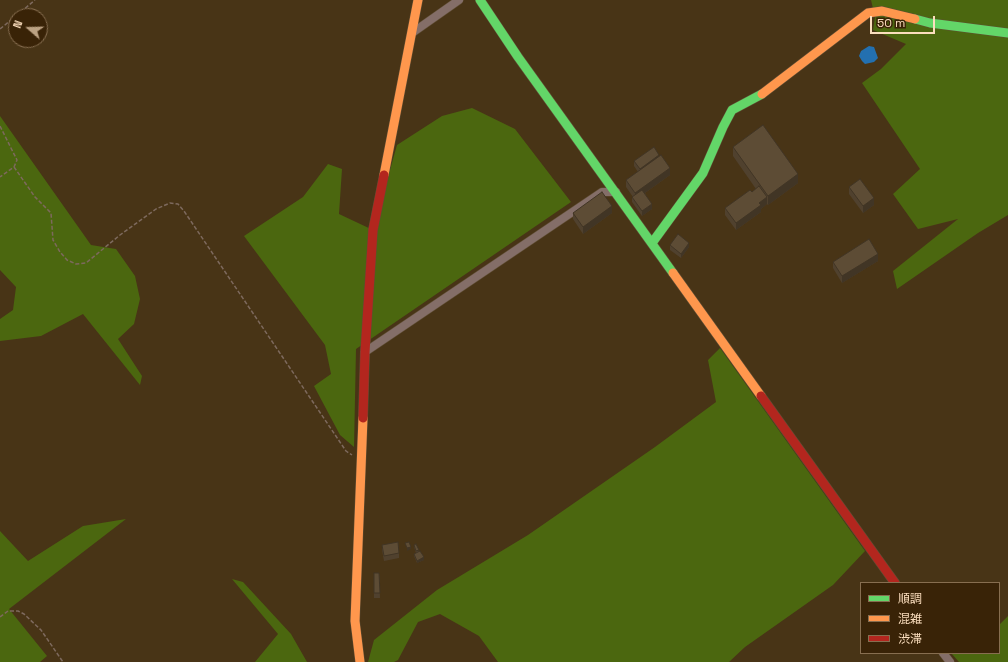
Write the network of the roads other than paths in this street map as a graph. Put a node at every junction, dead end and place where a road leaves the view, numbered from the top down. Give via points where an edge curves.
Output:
1 (418, 0) edge
2 (459, 0) edge
3 (480, 0) edge
4 (412, 33) junction
5 (1008, 33) edge
6 (616, 192) junction
7 (652, 243) junction
8 (365, 352) junction
9 (894, 582) edge
10 (944, 654) edge
11 (360, 662) edge
12 (950, 662) edge

1 - 4 street
2 - 4 street
3 - 6 street
4 - 8 street via 373,230
5 - 7 street via 930,23 882,11 868,13 764,92 732,110 703,173
6 - 7 street
6 - 8 street via 602,192
7 - 9 street
8 - 11 street via 355,621
10 - 12 street

